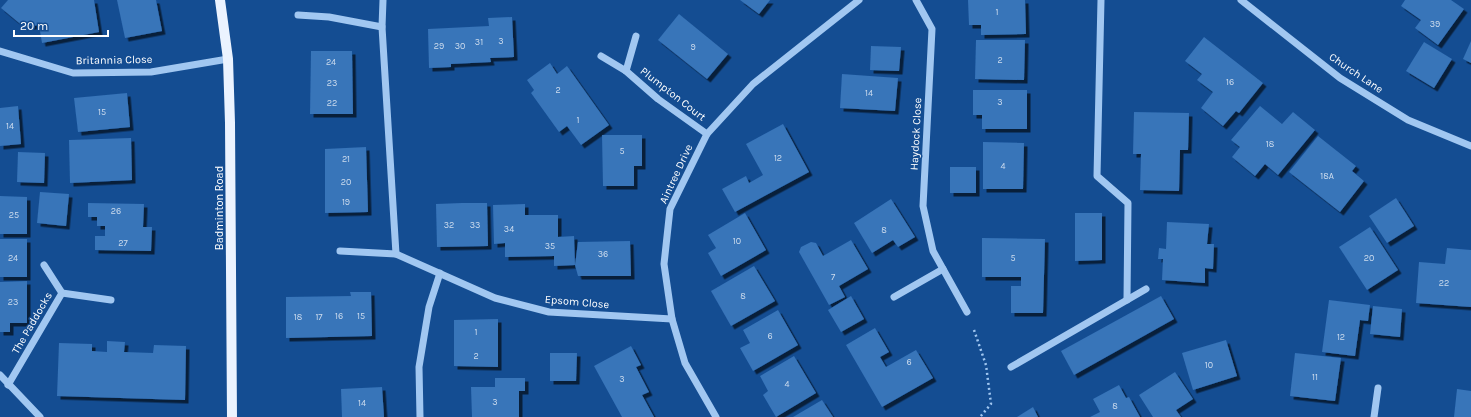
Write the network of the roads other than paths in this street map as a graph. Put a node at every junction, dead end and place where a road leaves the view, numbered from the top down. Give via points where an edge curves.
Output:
1 (220, 0) edge
2 (383, 0) edge
3 (859, 0) edge
4 (916, 0) edge
5 (1101, 0) edge
6 (1241, 0) edge
7 (298, 15) dead end
8 (382, 27) junction
9 (636, 36) dead end
10 (1, 52) edge
11 (601, 56) dead end
12 (228, 59) junction
13 (626, 71) junction
14 (707, 134) junction
15 (1471, 146) edge
16 (340, 252) dead end
17 (396, 254) junction
18 (44, 265) dead end
19 (943, 269) junction
20 (440, 273) junction
21 (1146, 289) dead end
22 (62, 293) junction
23 (894, 297) dead end
24 (110, 300) dead end
25 (1127, 300) junction
26 (967, 312) road end
27 (672, 319) junction
28 (1011, 366) dead end
29 (0, 375) edge
30 (8, 385) junction
31 (1378, 388) dead end
32 (40, 417) edge
33 (232, 417) edge
34 (420, 417) edge
35 (716, 417) edge
36 (1374, 417) edge

1 - 12 main road, Badminton Road
2 - 8 street
3 - 14 street, Aintree Drive via 753,84
4 - 19 street, Haydock Close via 932,29 923,206 933,251
5 - 25 street via 1097,176 1128,203
6 - 15 street, Church Lane via 1340,78 1408,120
7 - 8 street via 329,17
8 - 17 street
9 - 13 street, Plumpton Court
10 - 12 street, Britannia Close via 73,73 151,72
11 - 13 street, Plumpton Court
12 - 33 main road, Badminton Road
13 - 14 street, Plumpton Court via 658,99
14 - 27 street, Aintree Drive via 670,209 664,264
16 - 17 street, Epsom Close
17 - 20 street, Epsom Close
18 - 22 street, The Paddocks
19 - 23 street
19 - 26 street, Haydock Close
20 - 27 street, Epsom Close via 495,298 549,312
20 - 34 street via 430,307 419,367
21 - 25 street
22 - 24 street, The Paddocks
22 - 30 street, The Paddocks
25 - 28 street
27 - 35 street, Aintree Drive via 685,363
29 - 30 street
30 - 32 street
31 - 36 street

